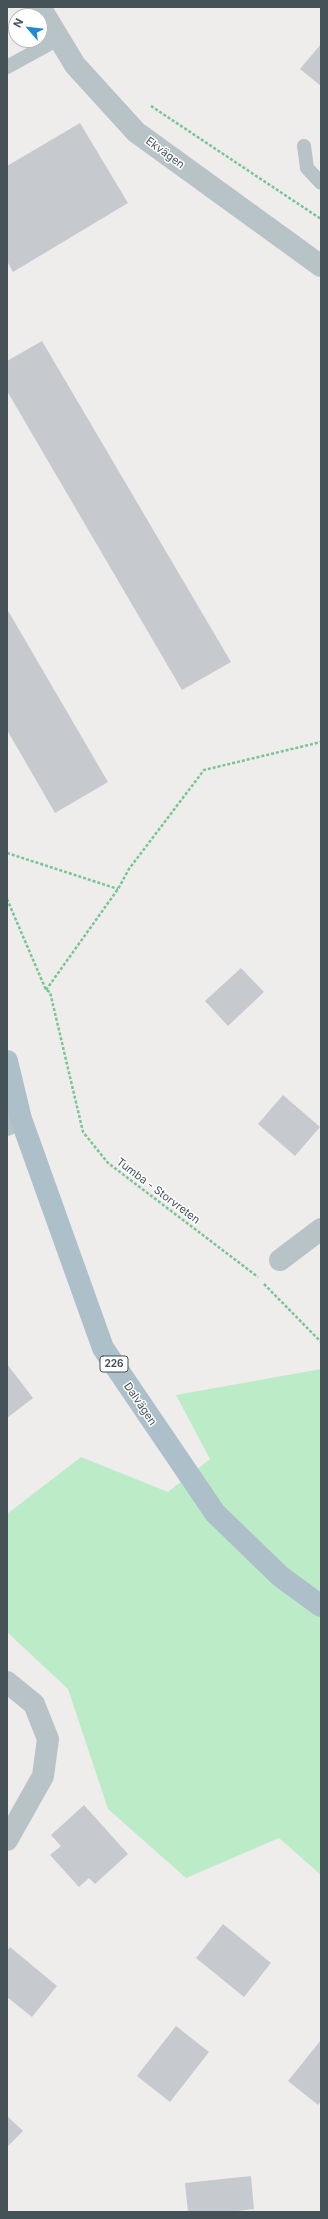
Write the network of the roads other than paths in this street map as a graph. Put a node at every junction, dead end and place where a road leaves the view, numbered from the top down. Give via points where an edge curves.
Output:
1 (40, 7) edge
2 (58, 39) junction
3 (7, 67) edge
4 (304, 146) dead end
5 (321, 183) edge
6 (321, 266) edge
7 (7, 1061) edge
8 (14, 1122) edge
9 (321, 1229) edge
10 (280, 1260) dead end
11 (321, 1606) edge
12 (7, 1682) edge
13 (7, 1840) edge

1 - 2 street, Ekvägen
2 - 3 lane
2 - 6 street, Ekvägen via 75,65 136,132
4 - 5 lane via 308,168
7 - 8 main road, Dalvägen / 226
8 - 11 main road, Dalvägen / 226 via 103,1348 215,1513 280,1576
9 - 10 street
12 - 13 street via 34,1704 48,1739 42,1776

